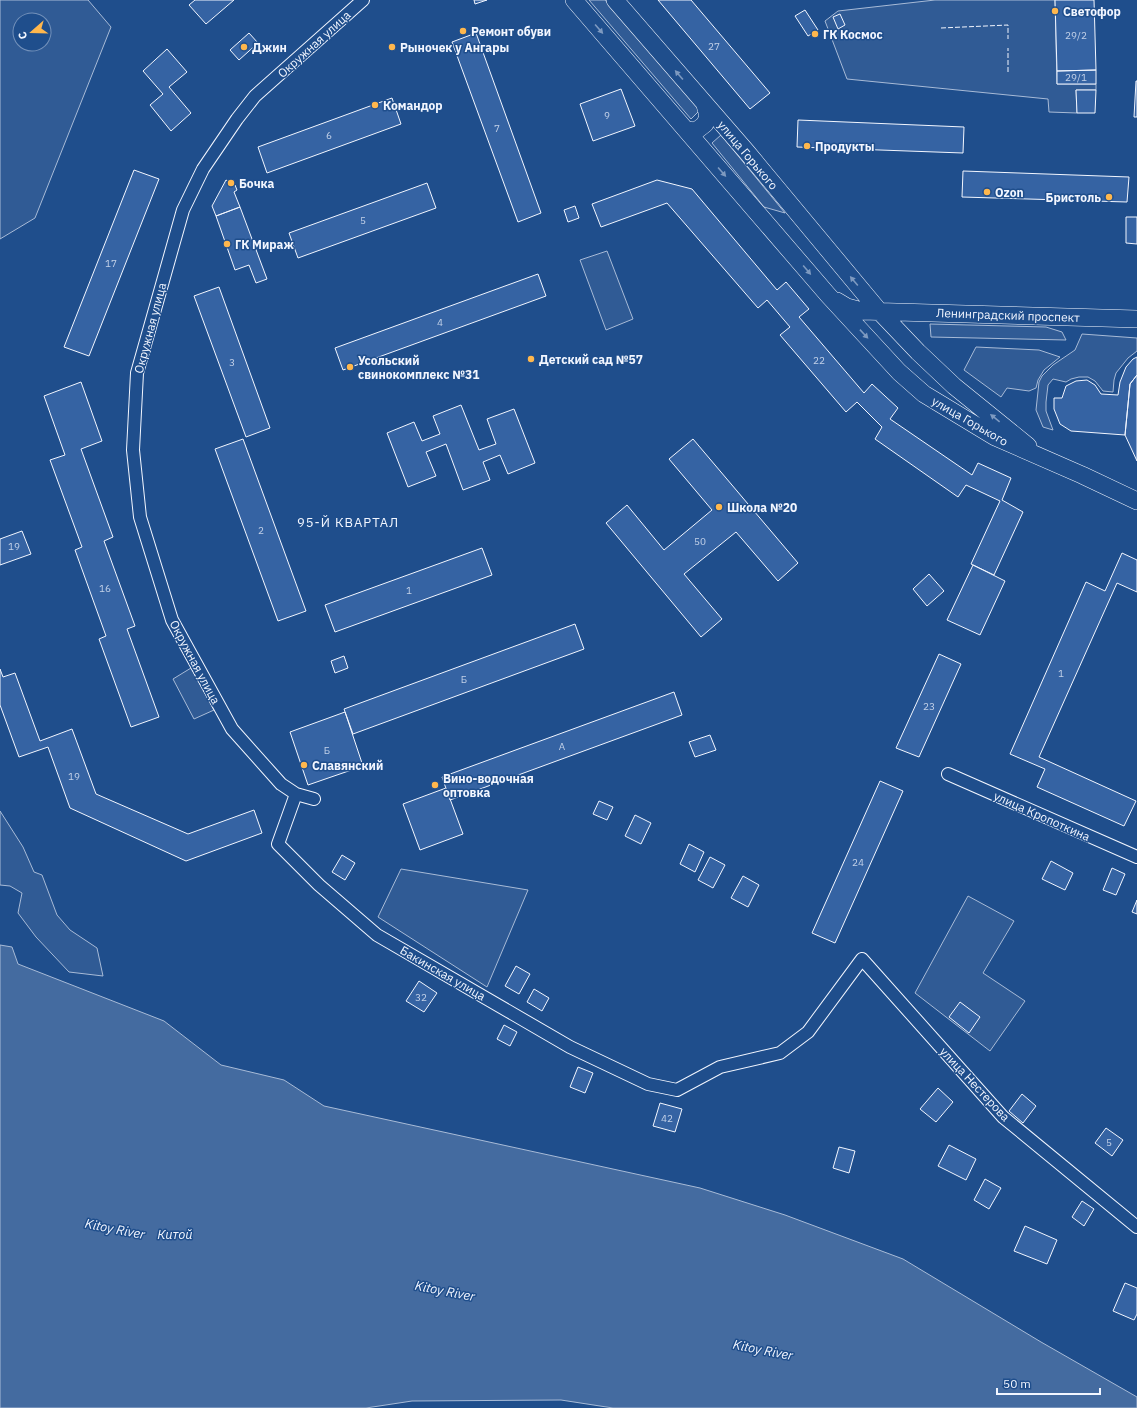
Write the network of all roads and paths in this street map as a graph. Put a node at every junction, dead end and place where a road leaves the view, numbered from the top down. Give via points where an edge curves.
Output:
1 (363, 0) edge
2 (574, 0) edge
3 (615, 0) edge
4 (705, 105) junction
5 (686, 130) junction
6 (828, 296) junction
7 (879, 311) junction
8 (1137, 319) edge
9 (1047, 461) junction
10 (1137, 501) edge
11 (948, 774) dead end
12 (296, 794) junction
13 (314, 798) dead end
14 (1137, 857) edge
15 (862, 959) joint
16 (1137, 1227) edge

1 - 12 street, Окружная улица via 255,96 203,169 183,210 137,373 133,450 140,517 172,620 232,729 281,784
2 -> 5 main road, улица Горького
4 -> 3 main road, улица Горького
4 - 5 main road via 708,116 706,124 696,131
7 -> 4 main road, улица Горького
5 -> 6 main road, улица Горького
6 - 7 main road, улица Горького via 847,307 862,311
6 -> 9 main road, улица Горького via 899,372 924,394 995,437
7 - 8 main road, Ленинградский проспект
9 -> 7 main road, улица Горького via 954,386
9 - 10 main road
11 - 14 street, улица Кропоткина
12 - 13 street
12 - 15 street, Бакинская улица via 278,844 319,885 377,935 570,1047 648,1084 677,1090 720,1067 780,1053 808,1032
15 - 16 street, улица Нестерова via 1003,1117

